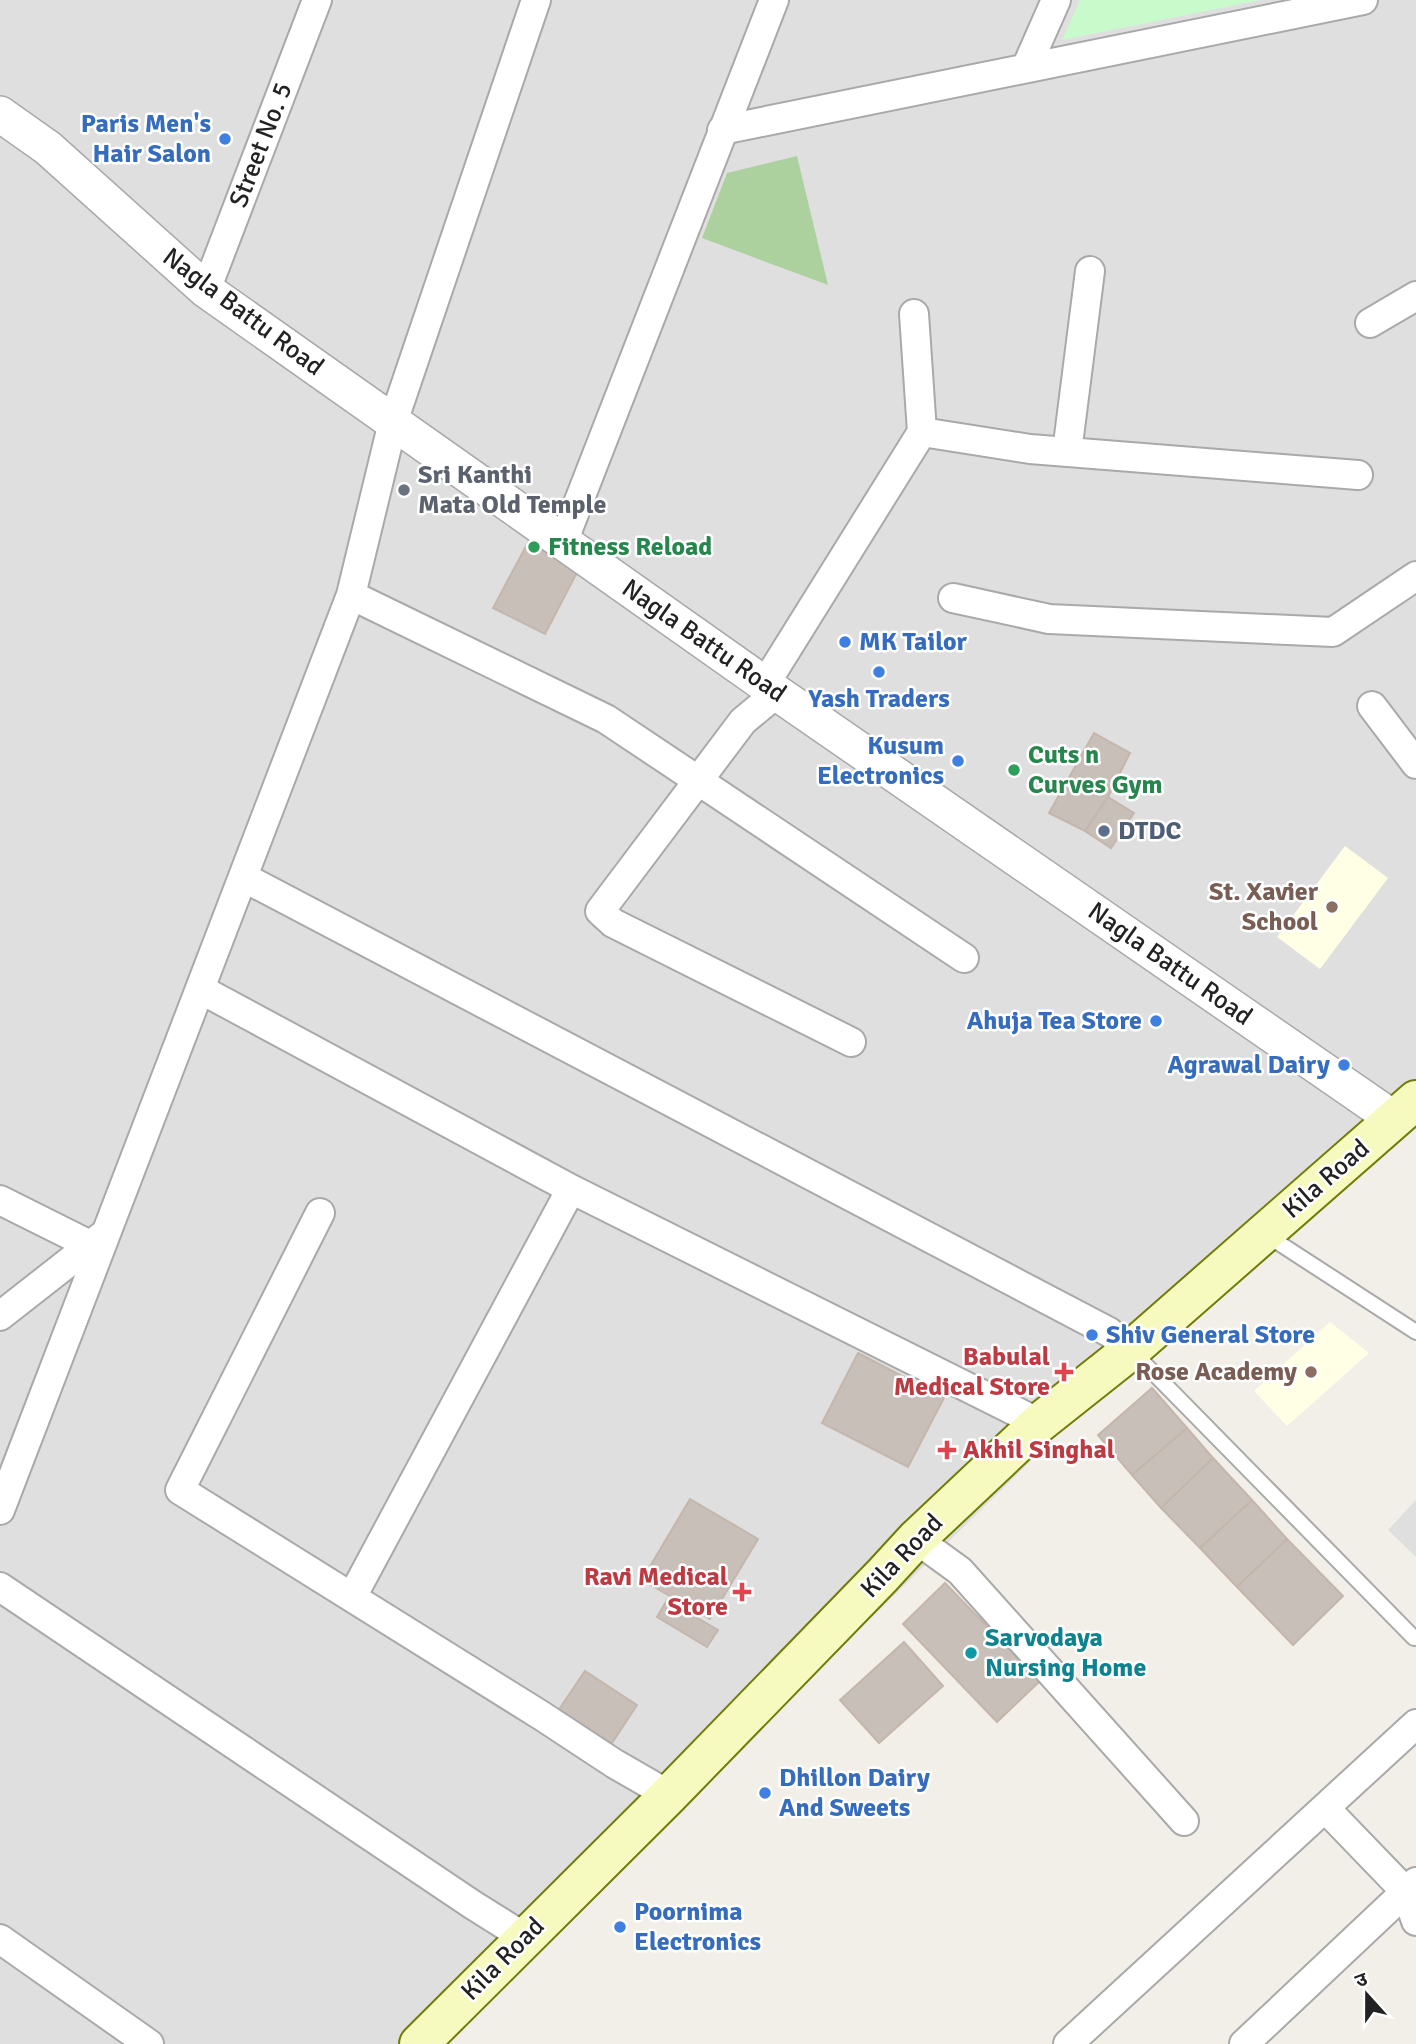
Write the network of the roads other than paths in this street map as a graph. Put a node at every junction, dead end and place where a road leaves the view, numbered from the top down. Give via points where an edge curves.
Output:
1 (317, 0) edge
2 (536, 0) edge
3 (774, 0) edge
4 (1056, 0) edge
5 (1363, 0) edge
6 (1026, 68) junction
7 (0, 114) edge
8 (722, 130) junction
9 (1090, 271) dead end
10 (206, 290) junction
11 (1416, 296) edge
12 (914, 314) dead end
13 (1370, 323) dead end
14 (393, 422) junction
15 (922, 432) junction
16 (1067, 452) junction
17 (1358, 475) dead end
18 (563, 542) junction
19 (1416, 576) edge
20 (351, 595) junction
21 (953, 598) dead end
22 (771, 688) junction
23 (1372, 706) dead end
24 (1416, 764) edge
25 (698, 779) junction
26 (243, 877) junction
27 (964, 958) dead end
28 (200, 989) junction
29 (851, 1042) dead end
30 (1405, 1110) edge
31 (571, 1189) junction
32 (0, 1200) edge
33 (320, 1213) dead end
34 (1264, 1234) junction
35 (98, 1239) junction
36 (0, 1315) edge
37 (1416, 1332) edge
38 (1131, 1350) junction
39 (1040, 1423) junction
40 (0, 1510) edge
41 (916, 1539) junction
42 (0, 1587) edge
43 (352, 1597) junction
44 (1415, 1638) edge
45 (1416, 1724) edge
46 (669, 1795) junction
47 (1325, 1808) junction
48 (1184, 1821) dead end
49 (1411, 1887) edge
50 (1416, 1921) edge
51 (524, 1937) junction
52 (0, 1939) edge
53 (149, 2044) edge
54 (419, 2044) edge
55 (1068, 2044) edge
56 (1244, 2044) edge

1 - 10 street, Street No. 5
2 - 14 street
3 - 8 street
4 - 6 street
5 - 6 street
6 - 8 street
7 - 10 street, Nagla Battu Road via 48,148
8 - 18 street
9 - 16 street
10 - 14 street, Nagla Battu Road
11 - 13 street
12 - 15 street
14 - 18 street, Nagla Battu Road
14 - 20 street
15 - 16 street
15 - 22 street
16 - 17 street
18 - 22 street, Nagla Battu Road
19 - 21 street via 1333,632 1049,619
20 - 25 street via 606,719
20 - 26 street
22 - 25 street
22 - 30 street, Nagla Battu Road
23 - 24 street
25 - 27 street
25 - 29 street via 600,911 613,923
26 - 28 street
26 - 38 street via 1109,1332
28 - 31 street
28 - 35 street
30 - 34 main road, Kila Road
31 - 39 street
31 - 43 street
32 - 35 street
33 - 43 street via 180,1490
34 - 37 lane
34 - 38 main road, Kila Road
35 - 36 street
35 - 40 street
38 - 39 main road, Kila Road
38 - 44 lane
39 - 41 main road, Kila Road
41 - 46 main road, Kila Road
41 - 48 street via 960,1571
42 - 51 street
43 - 46 street
45 - 47 street
46 - 51 main road, Kila Road
47 - 49 street
47 - 55 street
49 - 50 street
49 - 56 street
51 - 54 main road, Kila Road
52 - 53 street

